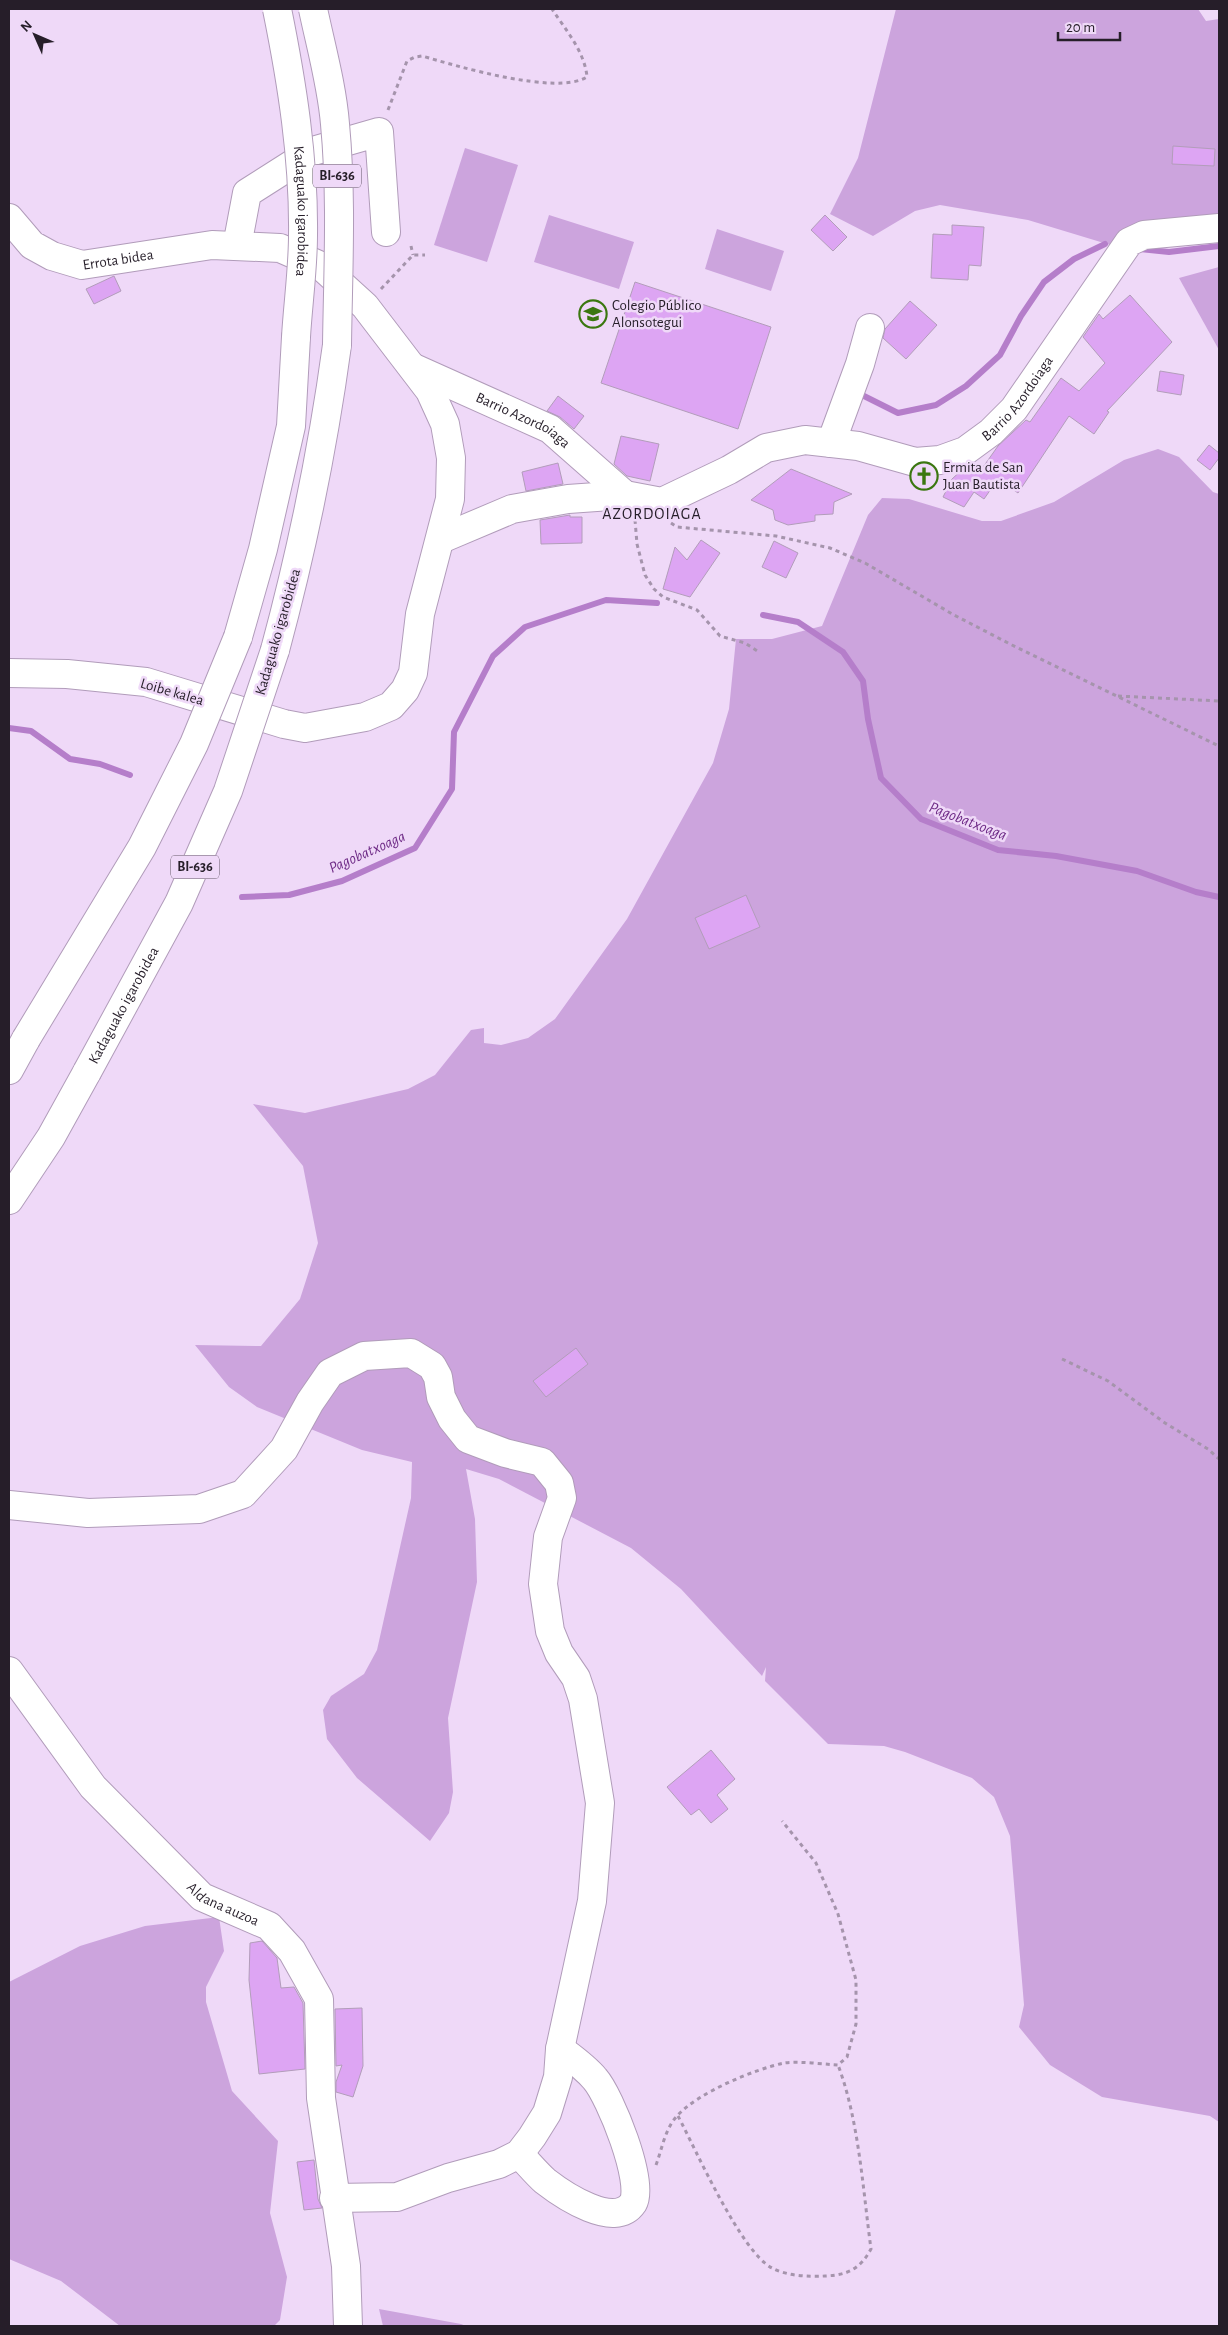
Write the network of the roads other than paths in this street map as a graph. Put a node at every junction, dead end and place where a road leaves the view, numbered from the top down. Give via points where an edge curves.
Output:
1 (276, 9) edge
2 (313, 9) edge
3 (9, 218) edge
4 (1219, 228) edge
5 (386, 232) dead end
6 (225, 245) junction
7 (870, 328) dead end
8 (408, 365) junction
9 (831, 443) junction
10 (629, 496) junction
11 (441, 539) junction
12 (9, 673) edge
13 (332, 725) joint
14 (9, 1070) edge
15 (9, 1200) edge
16 (9, 1505) edge
17 (9, 1671) edge
18 (560, 2049) junction
19 (519, 2154) junction
20 (334, 2198) junction
21 (348, 2326) edge

1 - 14 main road, Kadaguako igarobidea / BI-636, bridge via 288,62 297,135 303,235 291,426 263,549 238,637 194,744 142,847
2 - 15 main road, Kadaguako igarobidea / BI-636, bridge via 335,124 339,230 336,345 322,446 297,568 275,650 228,791 179,903 51,1136
3 - 6 main road, Errota bidea via 32,245 52,256 82,265
4 - 9 main road, Barrio Azordoiaga via 1144,235 1129,242 1014,409 965,451 940,460 915,462 858,446
5 - 6 main road via 379,132 313,151 248,193
6 - 8 main road, Barrio Azordoiaga via 280,248 321,266 365,306
7 - 9 main road
8 - 10 main road, Barrio Azordoiaga via 550,428
8 - 11 main road, Barrio Azordoiaga via 430,391 445,424 451,458 450,499
9 - 10 main road, Barrio Azordoiaga via 805,440 766,448 662,502
10 - 11 main road, Barrio Azordoiaga via 568,499 512,509
11 - 13 main road, Barrio Azordoiaga via 420,614 413,673 405,690 391,706 365,717
12 - 13 main road, Loibe kalea via 67,674 146,682 284,724 305,728
16 - 18 main road via 88,1513 199,1509 243,1494 284,1449 330,1373 364,1356 411,1354 423,1360 432,1366 447,1408 468,1439 542,1462 559,1483 562,1498 548,1537 543,1584 550,1631 559,1653 576,1678 583,1699 600,1803 592,1901
17 - 20 main road, Aldana auzoa via 93,1787 202,1897 269,1926 292,1951 319,2000 320,2098
18 - 19 main road via 558,2077 546,2113
18 - 19 main road via 596,2080 625,2138 636,2191 632,2204 619,2213 600,2212 578,2203 545,2181
19 - 20 main road via 499,2164 397,2196
20 - 21 main road, Aldana auzoa via 346,2266

